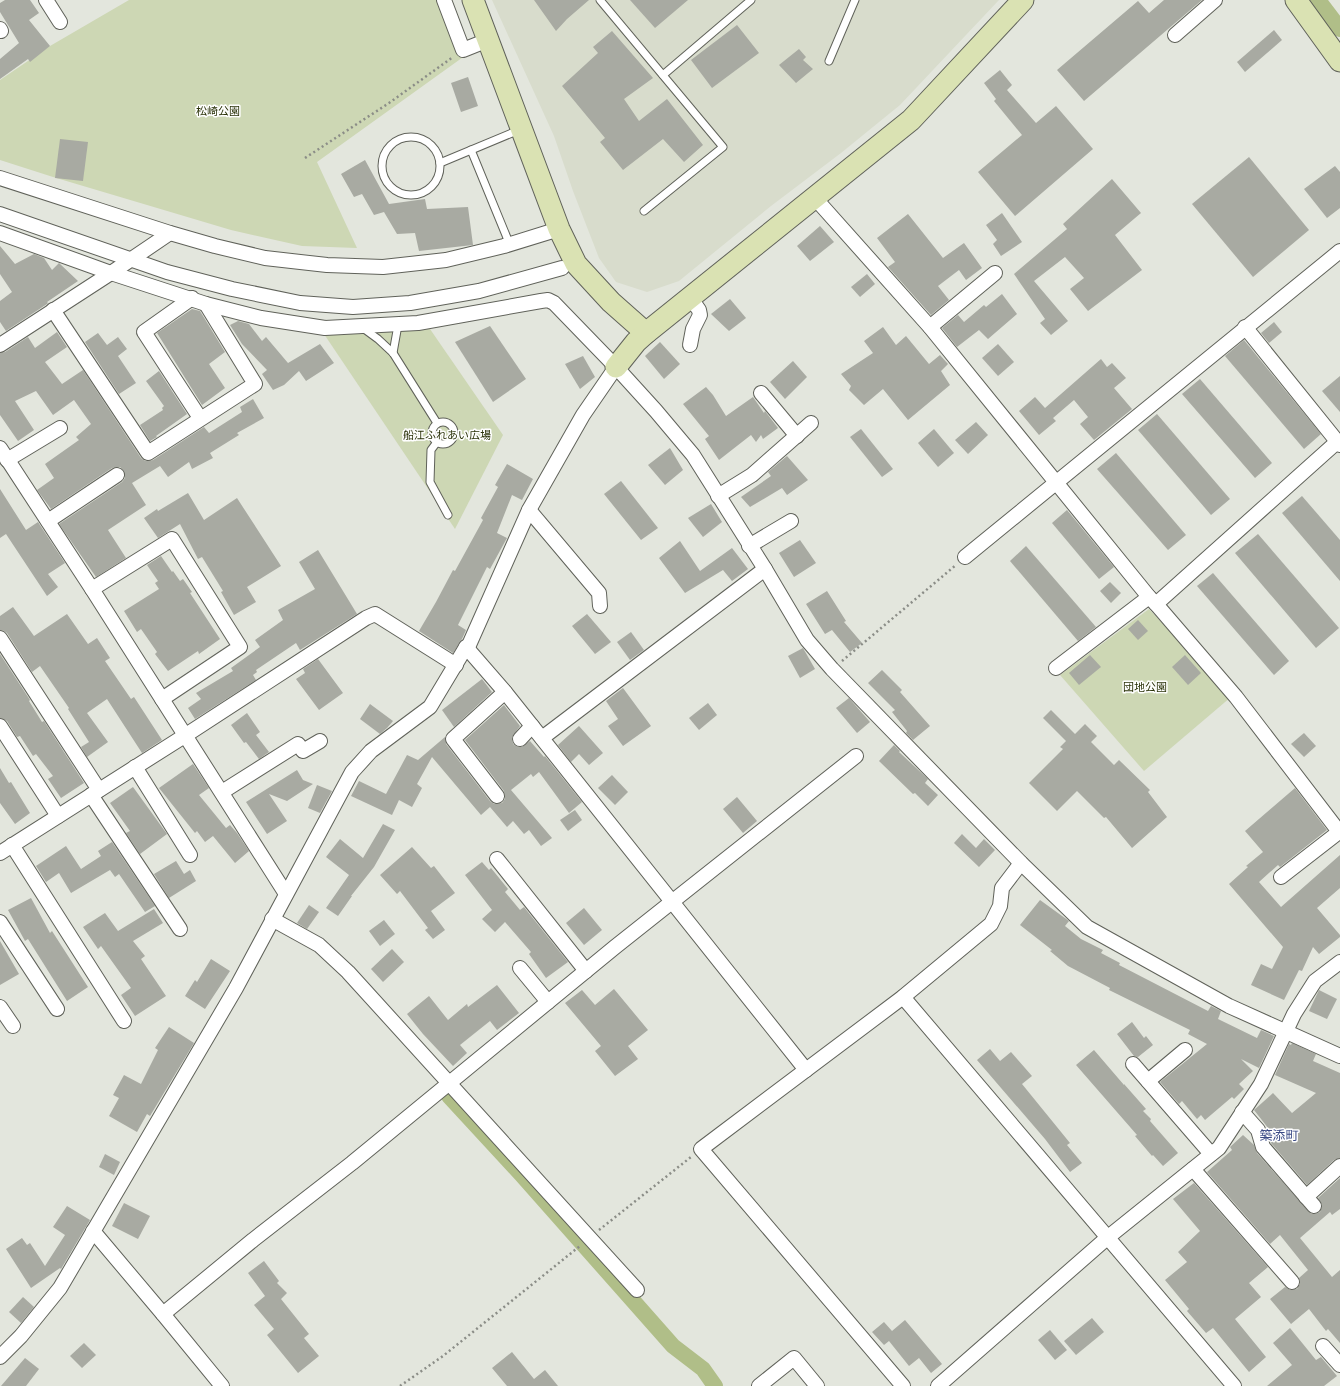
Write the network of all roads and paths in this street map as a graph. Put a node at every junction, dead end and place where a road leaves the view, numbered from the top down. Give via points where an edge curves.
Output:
1 (46, 0) edge
2 (444, 0) edge
3 (473, 0) edge
4 (600, 0) edge
5 (751, 0) edge
6 (855, 0) edge
7 (1023, 0) edge
8 (1215, 0) edge
9 (1296, 0) edge
10 (60, 22) dead end
11 (1175, 35) dead end
12 (488, 40) junction
13 (463, 50) junction
14 (829, 61) dead end
15 (1340, 61) edge
16 (663, 75) junction
17 (522, 129) junction
18 (470, 150) junction
19 (305, 158) dead end
20 (440, 163) junction
21 (0, 178) edge
22 (814, 198) junction
23 (644, 212) dead end
24 (0, 214) edge
25 (559, 230) junction
26 (0, 233) edge
27 (170, 233) junction
28 (510, 245) junction
29 (1340, 250) edge
30 (132, 259) junction
31 (562, 268) dead end
32 (111, 273) junction
33 (995, 273) dead end
34 (192, 298) junction
35 (690, 298) junction
36 (206, 304) junction
37 (53, 310) junction
38 (398, 325) junction
39 (362, 327) junction
40 (930, 327) junction
41 (1245, 327) junction
42 (646, 333) junction
43 (0, 345) edge
44 (690, 345) dead end
45 (393, 353) junction
46 (616, 367) junction
47 (761, 393) dead end
48 (200, 418) junction
49 (437, 423) junction
50 (811, 423) dead end
51 (60, 428) dead end
52 (798, 436) junction
53 (437, 442) junction
54 (1339, 443) edge
55 (4, 454) edge
56 (117, 475) dead end
57 (1056, 482) junction
58 (718, 496) junction
59 (529, 510) junction
60 (448, 515) dead end
61 (48, 521) junction
62 (791, 521) dead end
63 (749, 546) junction
64 (965, 557) joint
65 (764, 569) junction
66 (92, 588) junction
67 (1153, 600) junction
68 (600, 606) dead end
69 (0, 638) edge
70 (466, 647) junction
71 (456, 665) junction
72 (1056, 668) dead end
73 (832, 669) junction
74 (505, 692) junction
75 (162, 699) junction
76 (0, 726) edge
77 (532, 726) junction
78 (186, 735) junction
79 (542, 738) junction
80 (520, 739) dead end
81 (320, 741) dead end
82 (856, 756) dead end
83 (135, 767) junction
84 (95, 792) junction
85 (222, 792) junction
86 (497, 796) dead end
87 (58, 816) junction
88 (1339, 833) edge
89 (6, 849) edge
90 (190, 855) dead end
91 (497, 859) dead end
92 (1021, 863) junction
93 (1281, 877) dead end
94 (286, 894) junction
95 (672, 902) junction
96 (272, 919) junction
97 (0, 922) edge
98 (180, 930) dead end
99 (1340, 962) edge
100 (520, 968) dead end
101 (586, 971) junction
102 (903, 997) junction
103 (548, 1002) junction
104 (0, 1007) edge
105 (57, 1009) dead end
106 (124, 1021) dead end
107 (12, 1026) dead end
108 (1286, 1030) junction
109 (1185, 1050) dead end
110 (1340, 1056) edge
111 (1133, 1064) dead end
112 (806, 1070) junction
113 (1148, 1081) junction
114 (449, 1083) junction
115 (1242, 1112) junction
116 (701, 1149) junction
117 (1211, 1154) junction
118 (1340, 1166) edge
119 (1193, 1169) junction
120 (93, 1231) junction
121 (590, 1238) junction
122 (1107, 1238) junction
123 (1292, 1282) dead end
124 (637, 1290) dead end
125 (163, 1314) junction
126 (1323, 1346) dead end
127 (1, 1353) edge
128 (1340, 1365) edge
129 (222, 1386) edge
130 (400, 1386) edge
131 (759, 1386) edge
132 (817, 1386) edge
133 (903, 1386) edge
134 (938, 1386) edge
135 (1234, 1386) edge

1 - 10 street
2 - 13 street
3 - 12 street
4 - 16 lane
5 - 16 lane
6 - 14 lane
7 - 22 street via 911,120
8 - 11 street
9 - 15 street
12 - 13 street
12 - 17 street
13 - 19 path
16 - 23 lane via 723,147
17 - 18 lane
17 - 25 street
18 - 20 lane
18 - 28 lane
20 - 20 lane via 439,177 432,187 412,196 400,194 391,188 384,178 382,167 384,156 390,146 410,137 421,139 431,145 438,154
21 - 27 street
22 - 35 street
22 - 40 street
24 - 30 street
25 - 28 street
25 - 42 street via 576,264 611,302
26 - 32 street
27 - 28 street via 265,258 383,267 446,260
27 - 30 street
29 - 41 street
30 - 31 street via 168,272 232,289 300,303 353,307 410,303 479,291
30 - 32 street
32 - 34 street
32 - 37 street
33 - 40 street
34 - 36 street
34 - 48 street via 144,332
35 - 42 street
35 - 44 street via 700,315 693,329
36 - 39 street via 261,318 325,328
36 - 48 street via 255,384
37 - 43 street
37 - 48 street via 148,453
38 - 39 street
38 - 45 lane
38 - 46 street via 548,300 554,303
39 - 45 lane
40 - 57 street
41 - 54 street
41 - 57 street
42 - 46 street
45 - 49 lane
46 - 58 street via 692,456
46 - 59 street via 583,415
47 - 52 street
49 - 53 lane via 432,430
49 - 53 lane via 450,423 455,435 446,444
50 - 52 street
51 - 55 street
52 - 58 street via 752,475
53 - 60 lane via 431,450 430,482
54 - 67 street
55 - 61 street
56 - 61 street
57 - 64 street
57 - 67 street
58 - 63 street
59 - 68 street via 599,593
59 - 70 street via 476,632 470,645
61 - 66 street
62 - 63 street
63 - 65 street
64 - 73 path
65 - 73 street via 808,640
65 - 79 street
66 - 75 street
66 - 75 street via 172,539 240,647
67 - 72 street
67 - 88 street via 1236,696
69 - 84 street
70 - 71 street
70 - 74 street
71 - 78 street via 375,614
71 - 94 street via 430,707 371,751 352,772
73 - 92 street
74 - 77 street
74 - 86 street via 453,739
75 - 78 street
76 - 87 street
77 - 79 street
77 - 80 street
78 - 83 street
78 - 85 street
79 - 95 street
81 - 85 street via 303,751 298,744
82 - 95 street
83 - 84 street
83 - 90 street
84 - 87 street
84 - 98 street
85 - 94 street
87 - 89 street
88 - 93 street
89 - 106 street
91 - 101 street
92 - 102 street via 1002,888 1000,906 992,924
92 - 108 street via 1087,927 1229,1006
94 - 96 street
95 - 101 street
95 - 112 street
96 - 114 street via 319,945 348,972
96 - 120 street via 236,988
97 - 105 street
99 - 108 street via 1315,981
100 - 103 street
101 - 103 street
102 - 112 street
102 - 122 street
103 - 114 street
104 - 107 street
108 - 110 street
108 - 115 street via 1261,1084
109 - 113 street
111 - 113 street
112 - 116 street
113 - 117 street
114 - 121 street
114 - 125 street
115 - 117 street via 1219,1148
115 - 118 street via 1258,1130 1263,1147 1310,1201
116 - 121 path
116 - 133 street
117 - 119 street
119 - 122 street
119 - 123 street
120 - 125 street
120 - 127 street via 60,1288 21,1336
121 - 124 street
121 - 130 path via 443,1356
122 - 134 street
122 - 135 street
125 - 129 street
126 - 128 street
131 - 132 street via 794,1358

